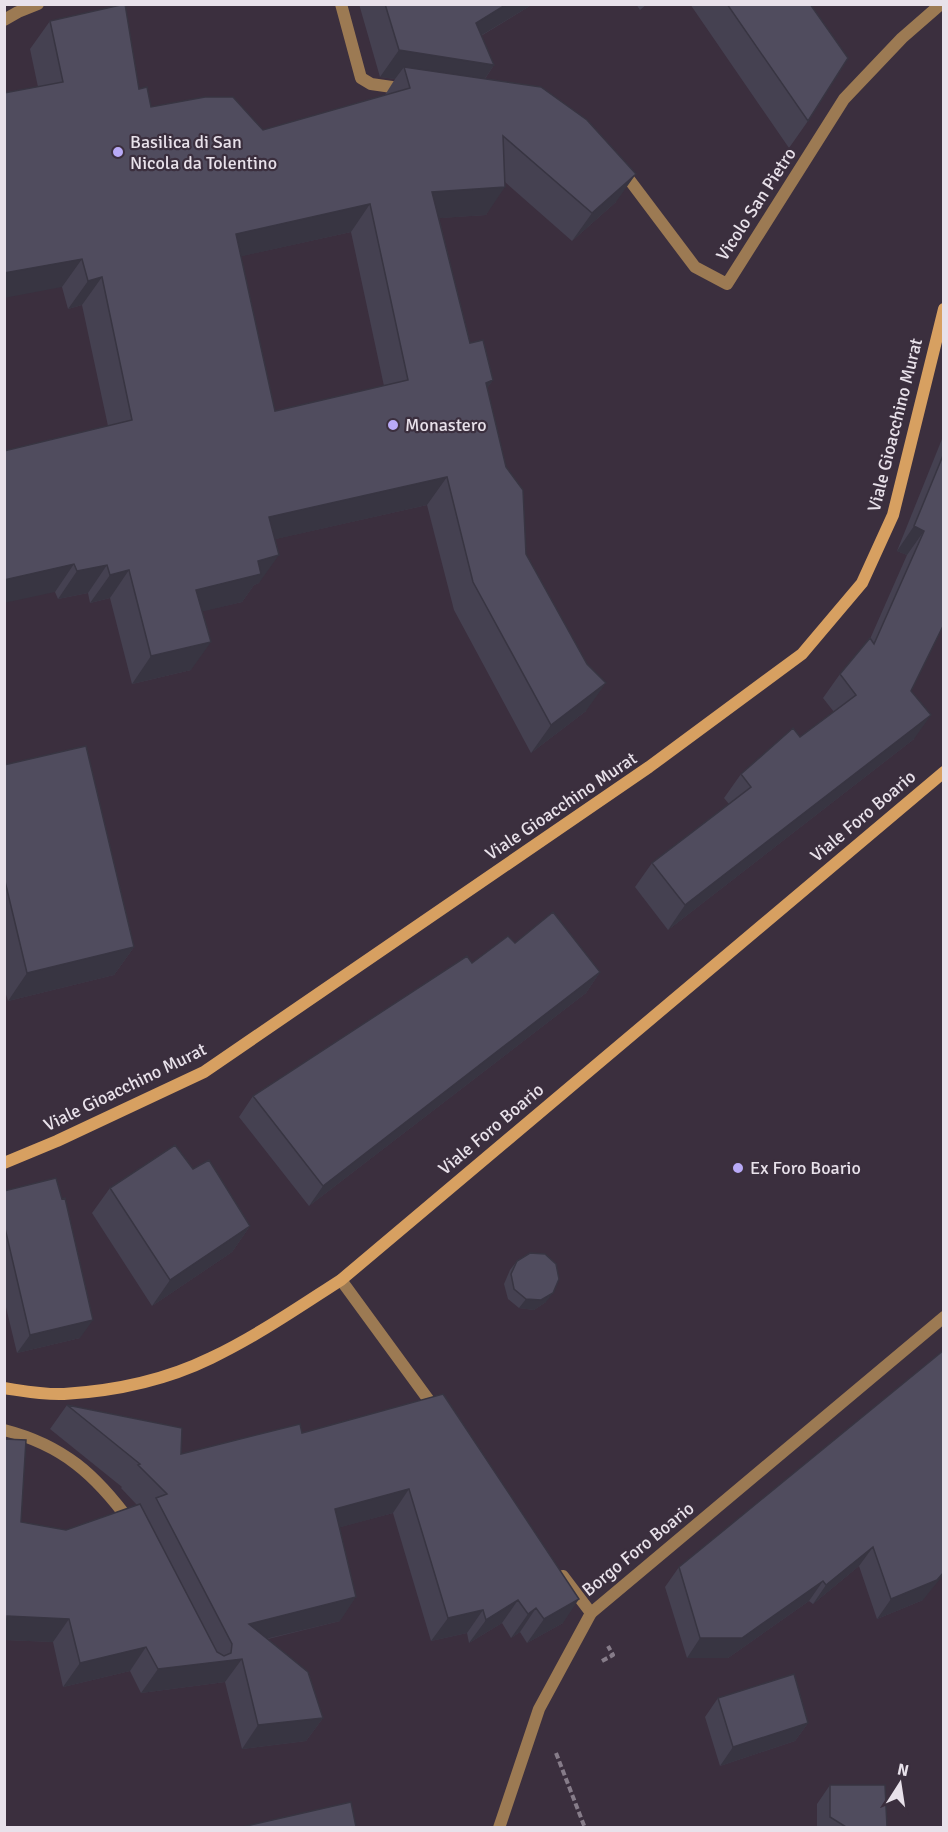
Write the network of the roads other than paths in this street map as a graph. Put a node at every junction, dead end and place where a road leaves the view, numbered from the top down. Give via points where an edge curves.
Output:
1 (38, 4) edge
2 (341, 4) edge
3 (941, 4) edge
4 (16, 8) edge
5 (4, 20) edge
6 (418, 91) edge
7 (616, 163) edge
8 (944, 309) edge
9 (944, 772) edge
10 (4, 1163) edge
11 (341, 1280) junction
12 (944, 1317) edge
13 (4, 1388) edge
14 (446, 1425) edge
15 (4, 1430) edge
16 (136, 1532) edge
17 (555, 1566) edge
18 (591, 1613) junction
19 (499, 1827) edge

1 - 4 street
2 - 6 street via 361,78 371,84
3 - 7 street, Vicolo San Pietro via 844,99 727,284 695,267
4 - 5 street
8 - 10 main road, Viale Gioacchino Murat via 893,515 862,583 802,654 649,767 204,1072
9 - 11 main road, Viale Foro Boario
11 - 13 main road, Viale Foro Boario via 253,1335 176,1372 137,1383 62,1394
11 - 14 street
12 - 18 street, Borgo Foro Boario
15 - 16 street via 47,1445 80,1465 100,1484
17 - 18 street, Borgo Foro Boario
18 - 19 street via 539,1709

